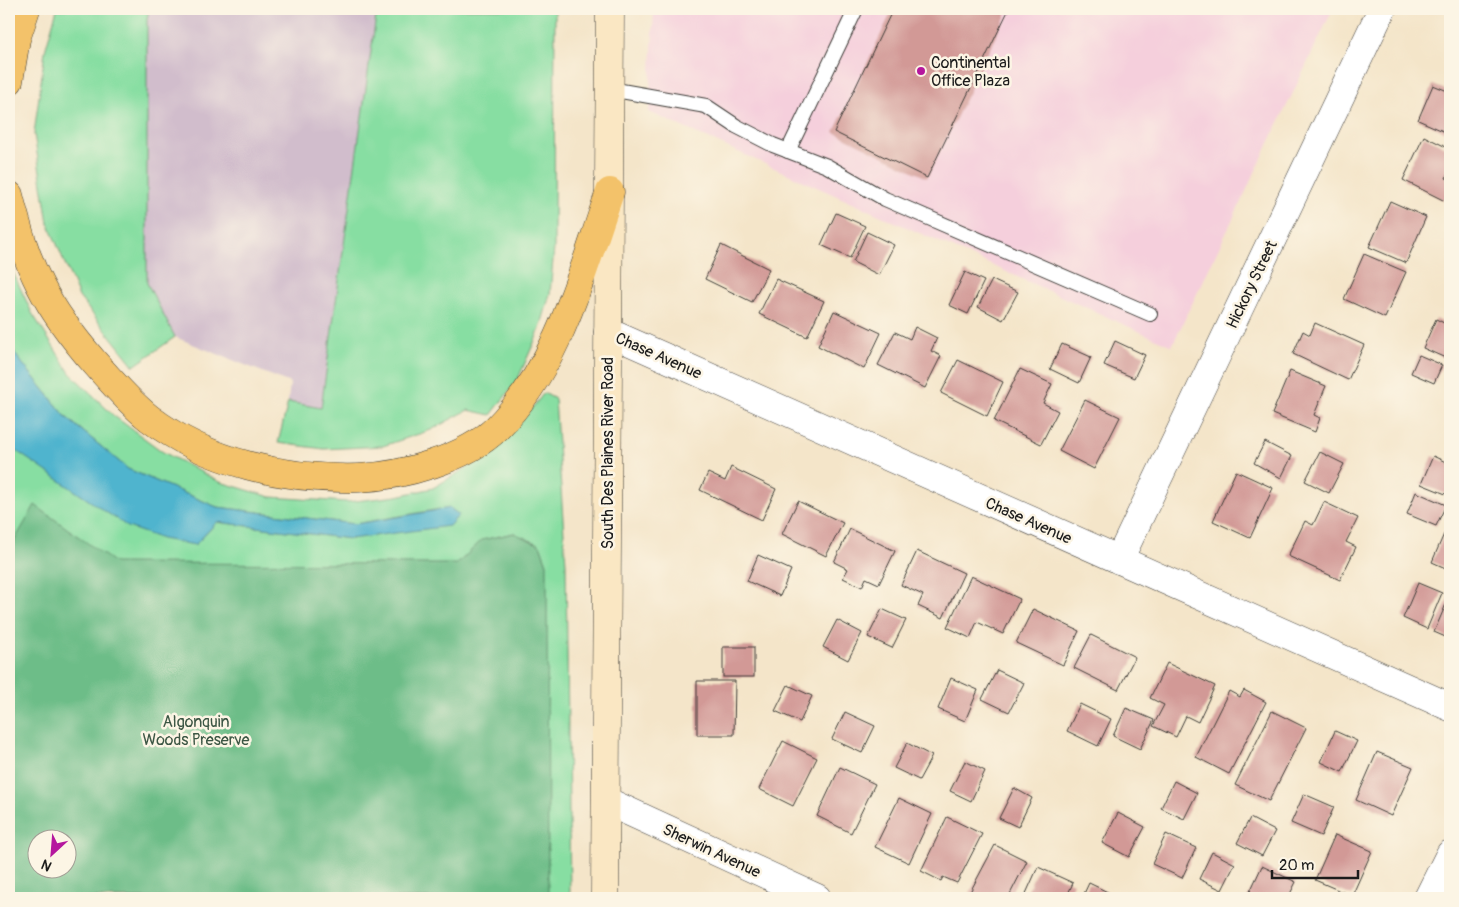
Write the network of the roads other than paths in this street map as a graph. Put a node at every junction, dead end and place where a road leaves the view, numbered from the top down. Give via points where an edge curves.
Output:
1 (26, 9) edge
2 (610, 9) edge
3 (856, 9) edge
4 (1382, 9) edge
5 (9, 81) edge
6 (610, 89) junction
7 (788, 151) junction
8 (610, 192) junction
9 (9, 195) edge
10 (1150, 314) dead end
11 (608, 332) junction
12 (1119, 560) junction
13 (1450, 707) edge
14 (606, 801) junction
15 (1450, 854) edge
16 (605, 898) edge
17 (817, 898) edge
18 (1428, 898) edge

1 - 5 highway via 16,39
2 - 6 main road, South Des Plaines River Road
3 - 7 lane
4 - 12 street, Hickory Street
6 - 7 lane via 706,106 736,126
6 - 8 main road, South Des Plaines River Road
7 - 10 lane via 827,166 885,199
8 - 9 highway via 554,347 524,398 496,430 464,451 416,468 379,477 325,479 267,471 205,451 150,418 117,388 74,340 45,294 23,245
8 - 11 main road, South Des Plaines River Road
11 - 12 street, Chase Avenue
11 - 14 main road, South Des Plaines River Road
12 - 13 street, Chase Avenue
14 - 16 main road, South Des Plaines River Road
14 - 17 street, Sherwin Avenue
15 - 18 street

